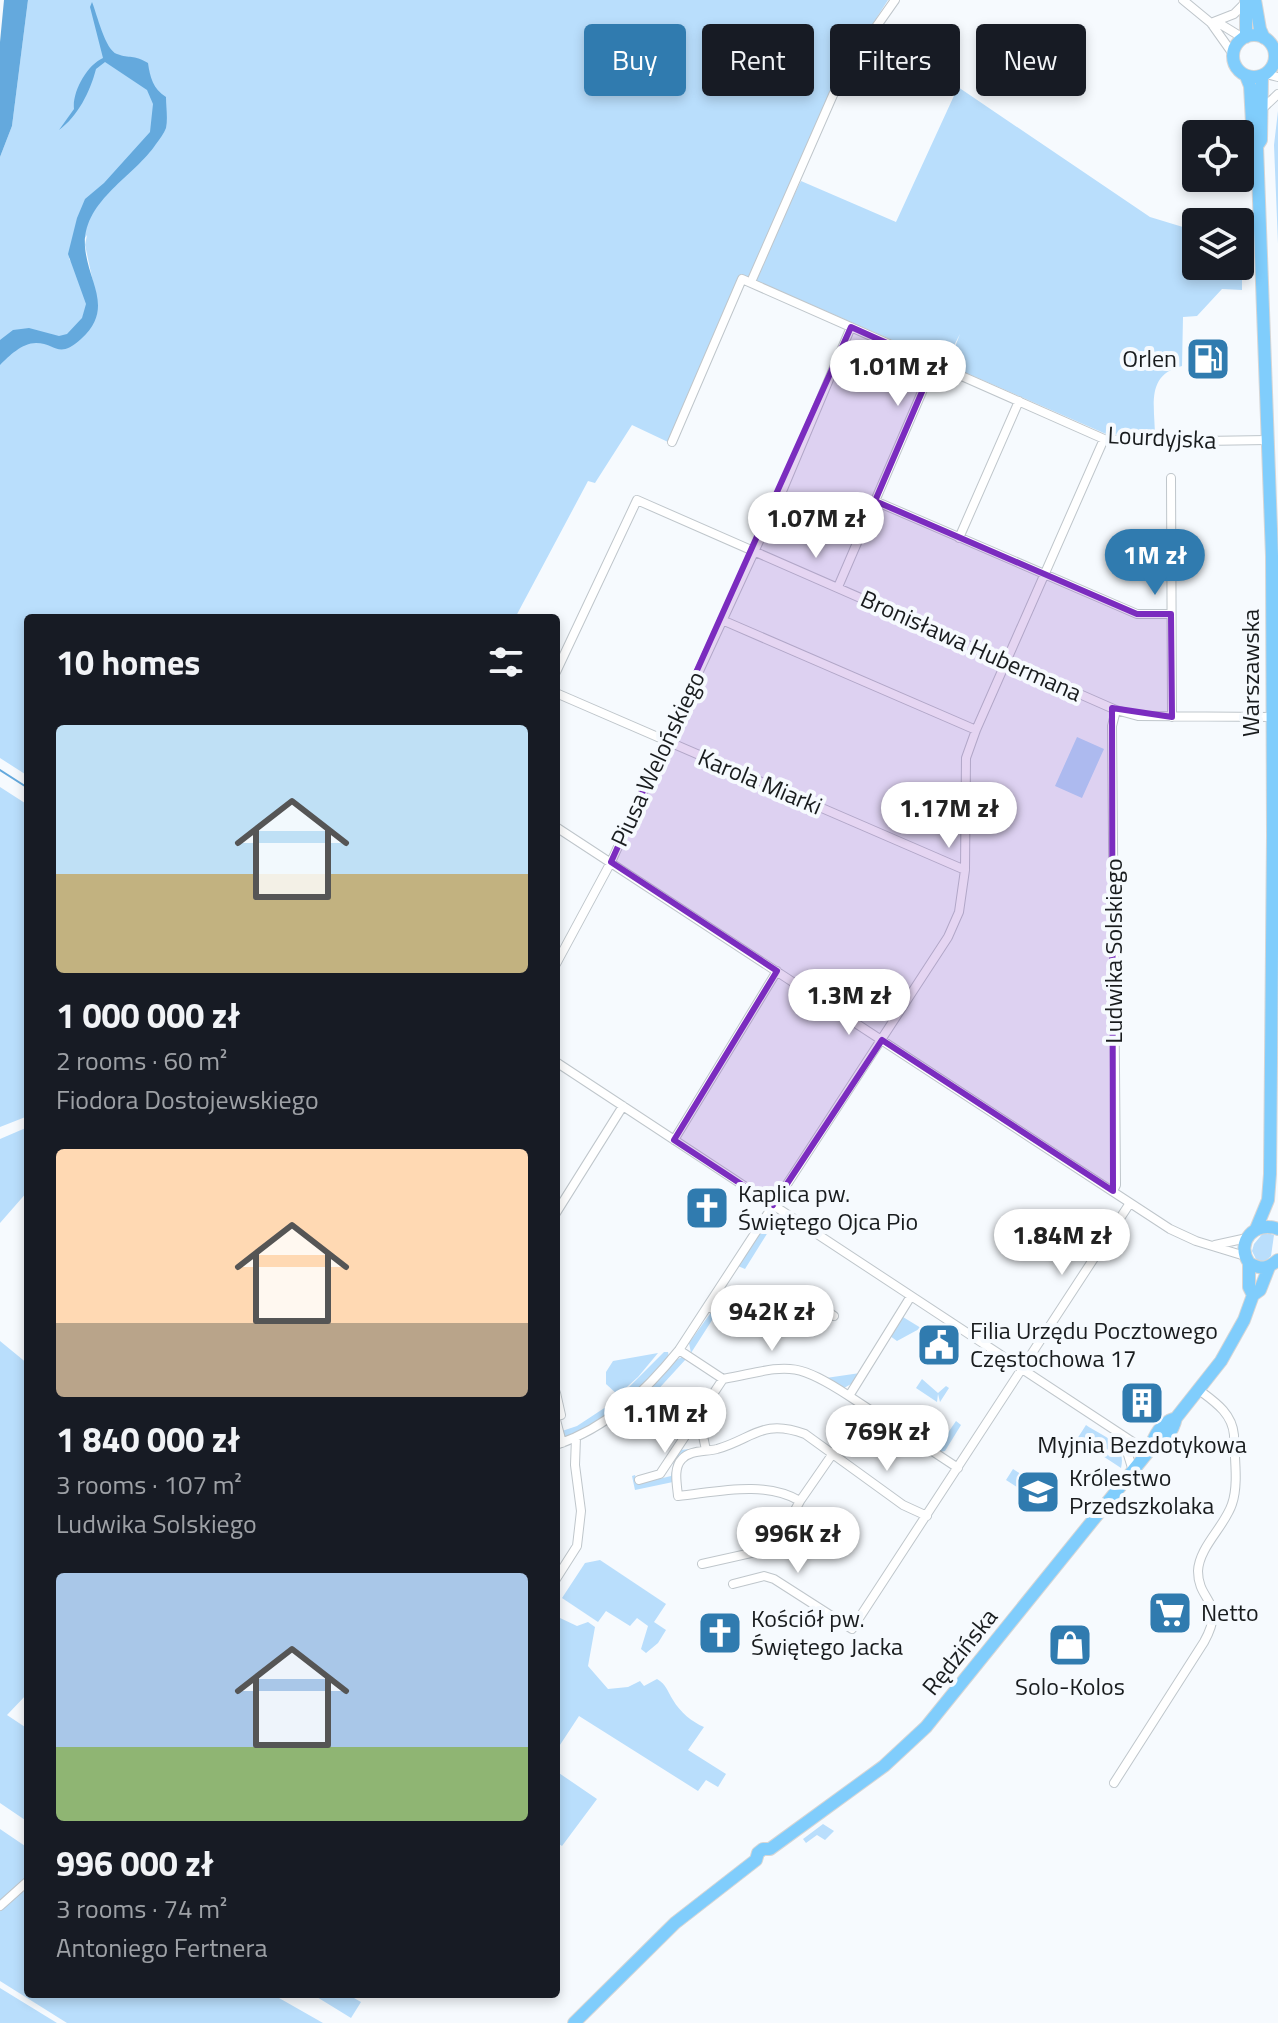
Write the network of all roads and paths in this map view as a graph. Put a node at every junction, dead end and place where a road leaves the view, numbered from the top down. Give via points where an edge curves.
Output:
1 (895, 0) edge
2 (1183, 0) edge
3 (1249, 1) edge
4 (1214, 23) junction
5 (1244, 38) junction
6 (1264, 38) junction
7 (1233, 54) junction
8 (1276, 60) edge
9 (1246, 76) junction
10 (1269, 76) edge
11 (1278, 94) edge
12 (1261, 110) junction
13 (1257, 146) junction
14 (751, 282) junction
15 (851, 327) junction
16 (934, 364) junction
17 (1019, 401) junction
18 (1104, 439) junction
19 (1268, 440) junction
20 (672, 442) dead end
21 (1171, 478) dead end
22 (875, 501) junction
23 (959, 538) junction
24 (754, 551) junction
25 (1043, 575) junction
26 (838, 587) junction
27 (1171, 614) junction
28 (722, 620) junction
29 (1006, 662) junction
30 (560, 664) edge
31 (560, 695) edge
32 (1116, 710) junction
33 (1172, 717) junction
34 (1273, 717) junction
35 (976, 730) junction
36 (666, 741) junction
37 (560, 830) edge
38 (611, 862) junction
39 (965, 870) junction
40 (560, 957) edge
41 (777, 971) junction
42 (882, 1040) junction
43 (560, 1065) edge
44 (623, 1106) junction
45 (674, 1140) junction
46 (1113, 1191) junction
47 (1268, 1200) junction
48 (1130, 1203) junction
49 (773, 1205) junction
50 (560, 1207) edge
51 (1278, 1228) edge
52 (1251, 1234) junction
53 (1215, 1245) junction
54 (1247, 1260) junction
55 (1274, 1264) edge
56 (1253, 1295) junction
57 (911, 1296) junction
58 (708, 1306) junction
59 (834, 1316) dead end
60 (679, 1350) junction
61 (1022, 1369) junction
62 (723, 1379) junction
63 (1199, 1390) junction
64 (849, 1396) junction
65 (865, 1407) junction
66 (699, 1417) junction
67 (1122, 1434) junction
68 (576, 1437) junction
69 (560, 1444) edge
70 (706, 1450) junction
71 (1149, 1450) junction
72 (833, 1453) junction
73 (958, 1468) junction
74 (1133, 1471) junction
75 (639, 1480) dead end
76 (800, 1501) junction
77 (927, 1516) junction
78 (702, 1564) dead end
79 (560, 1573) edge
80 (733, 1584) dead end
81 (1114, 1783) dead end
82 (24, 1885) edge
83 (0, 1906) edge
84 (574, 2023) edge

1 - 14 street via 833,95
2 - 4 street
3 - 4 street
3 - 5 main road
3 - 6 main road
4 - 5 street
4 - 7 street
5 - 6 main road
5 - 7 main road
6 - 8 main road
7 - 9 main road via 1237,69
8 - 10 main road
9 - 10 main road
9 - 13 main road, Warszawska
10 - 12 main road, Warszawska
11 - 12 street
12 - 13 main road, Warszawska
13 - 19 main road, Warszawska
14 - 15 street, Lourdyjska
14 - 20 street via 742,279
15 - 16 street, Lourdyjska
15 - 24 street, Piusa Welońskiego
16 - 17 street, Lourdyjska
16 - 22 street
17 - 18 street, Lourdyjska
17 - 23 street
18 - 19 street, Lourdyjska
18 - 25 street
19 - 34 main road, Warszawska
21 - 27 street
22 - 23 street
22 - 26 street
23 - 25 street
24 - 26 street, Bronisława Hubermana
24 - 28 street, Piusa Welońskiego
24 - 30 street, Bronisława Hubermana via 637,500
25 - 27 street via 1137,614
25 - 29 street
26 - 29 street, Bronisława Hubermana
27 - 33 street
28 - 35 street
28 - 36 street, Piusa Welońskiego
29 - 32 street, Bronisława Hubermana
29 - 35 street
31 - 36 street, Karola Miarki
32 - 33 street, Bronisława Hubermana
32 - 46 street, Ludwika Solskiego
33 - 34 street, Bronisława Hubermana
34 - 47 main road, Warszawska
35 - 39 street via 966,758
36 - 38 street, Piusa Welońskiego
36 - 39 street, Karola Miarki
37 - 38 street
38 - 40 street, Piusa Welońskiego
38 - 41 street
39 - 42 street via 959,912 948,937
41 - 42 street
41 - 45 street
42 - 46 street
42 - 49 street
43 - 44 street
44 - 45 street
44 - 50 street
45 - 49 street
46 - 48 street
47 - 51 main road, Warszawska
47 - 52 main road, Warszawska
48 - 53 street via 1179,1234
48 - 61 street
49 - 57 street
49 - 58 street
51 - 52 main road via 1266,1226
52 - 53 street
52 - 54 main road, Warszawska
53 - 54 street
54 - 55 main road via 1260,1268
54 - 56 main road
55 - 56 main road
56 - 63 main road via 1233,1341
57 - 61 street
57 - 64 street
58 - 59 street via 737,1324 816,1308
58 - 60 street
60 - 62 street
60 - 68 street via 641,1393
61 - 67 street
61 - 73 street
62 - 64 street via 787,1367 818,1376
62 - 66 street
63 - 71 main road via 1156,1433
63 - 81 street via 1225,1410 1234,1435 1234,1501 1198,1571 1214,1620
64 - 65 street
65 - 72 street
65 - 73 street
66 - 70 street
66 - 75 street via 660,1474
67 - 71 street
67 - 74 street
68 - 69 street
68 - 79 street via 581,1511 577,1546
70 - 72 street via 779,1428 805,1434
70 - 76 street via 679,1463 678,1496 754,1488
71 - 74 main road, Rędzińska
72 - 76 street
72 - 77 street via 903,1505
73 - 77 street
74 - 84 main road, Rędzińska via 926,1727 884,1766 770,1849 769,1856 756,1860 675,1923
76 - 78 street via 774,1548
77 - 80 street via 852,1629 774,1579 764,1576
82 - 83 street

